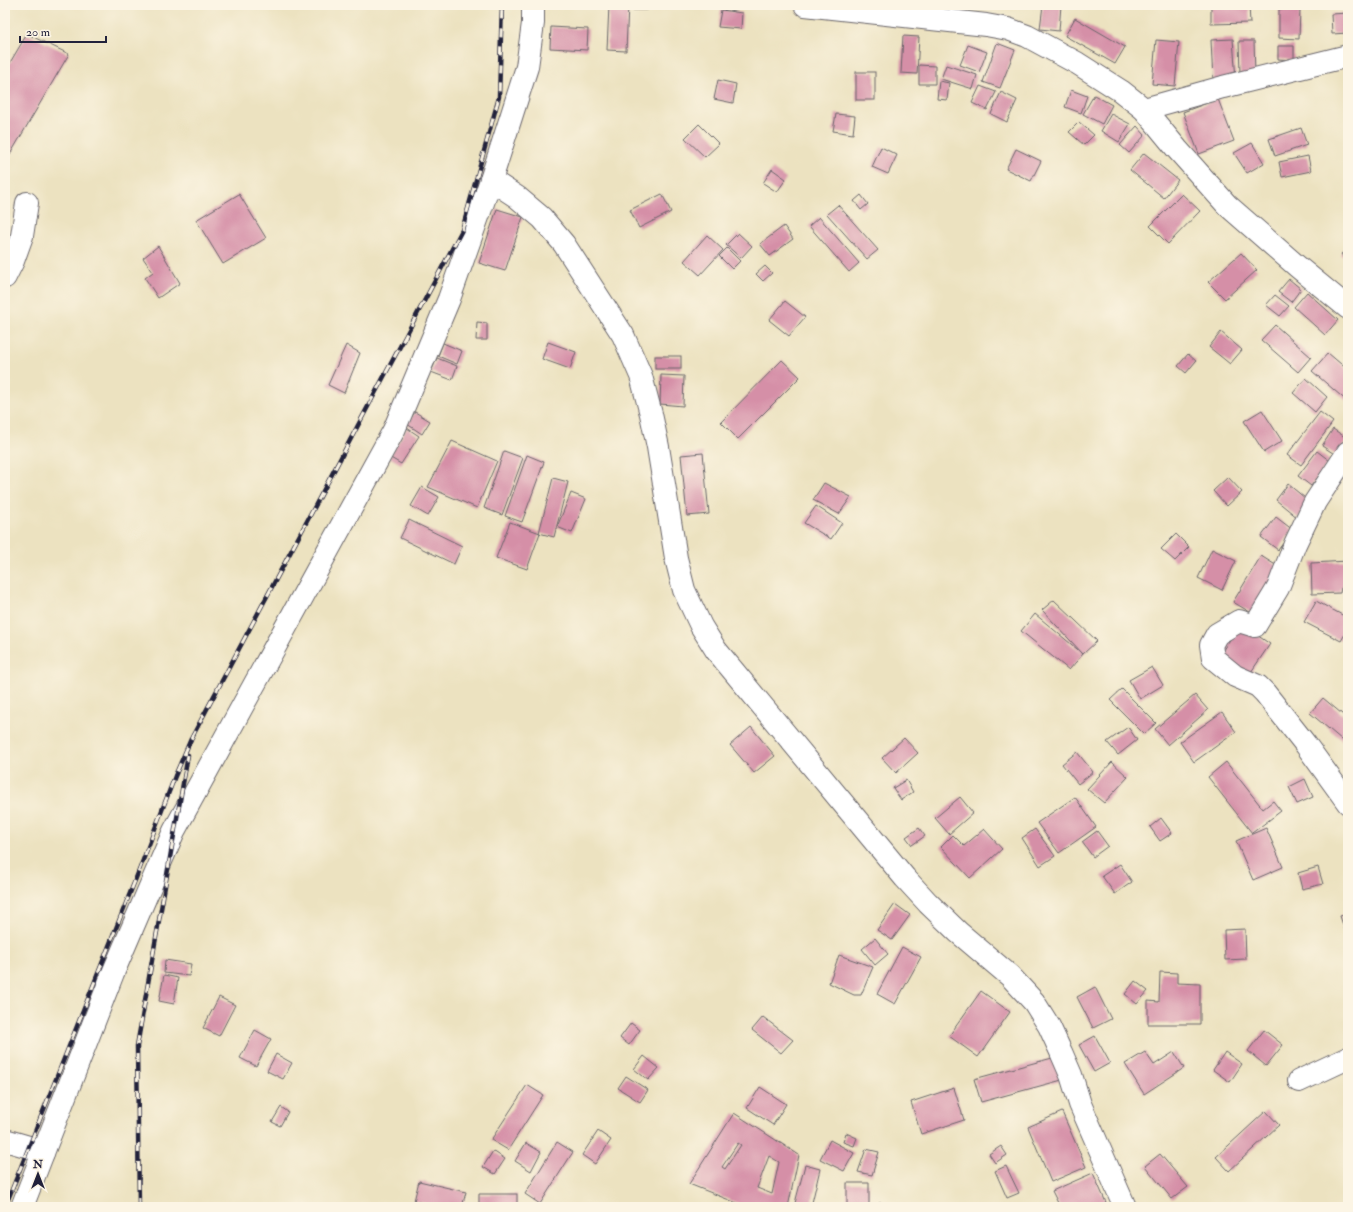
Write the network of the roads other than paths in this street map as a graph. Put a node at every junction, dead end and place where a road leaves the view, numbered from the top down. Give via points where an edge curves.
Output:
1 (533, 5) edge
2 (805, 5) edge
3 (1348, 56) edge
4 (1144, 109) junction
5 (490, 180) junction
6 (27, 203) dead end
7 (5, 277) edge
8 (1348, 308) edge
9 (1348, 452) edge
10 (1348, 803) edge
11 (1348, 1058) edge
12 (1299, 1081) dead end
13 (5, 1140) edge
14 (43, 1153) junction
15 (22, 1207) edge
16 (1125, 1207) edge

1 - 5 street via 533,23 526,67
2 - 4 street via 1008,29 1027,36 1077,63
3 - 4 street via 1216,88
4 - 8 street via 1227,205
5 - 14 street via 449,299 394,430 174,831 113,973
5 - 16 street via 517,197 542,218 564,244 623,335 641,376 651,414 684,590 701,626 716,650 905,878 958,932 1010,976 1034,1002 1061,1052 1080,1104
6 - 7 street via 22,236
9 - 10 street via 1315,502 1278,588 1255,626 1239,621 1217,634 1211,645 1213,658 1235,676 1258,686 1266,693
11 - 12 street
13 - 14 street
14 - 15 street

